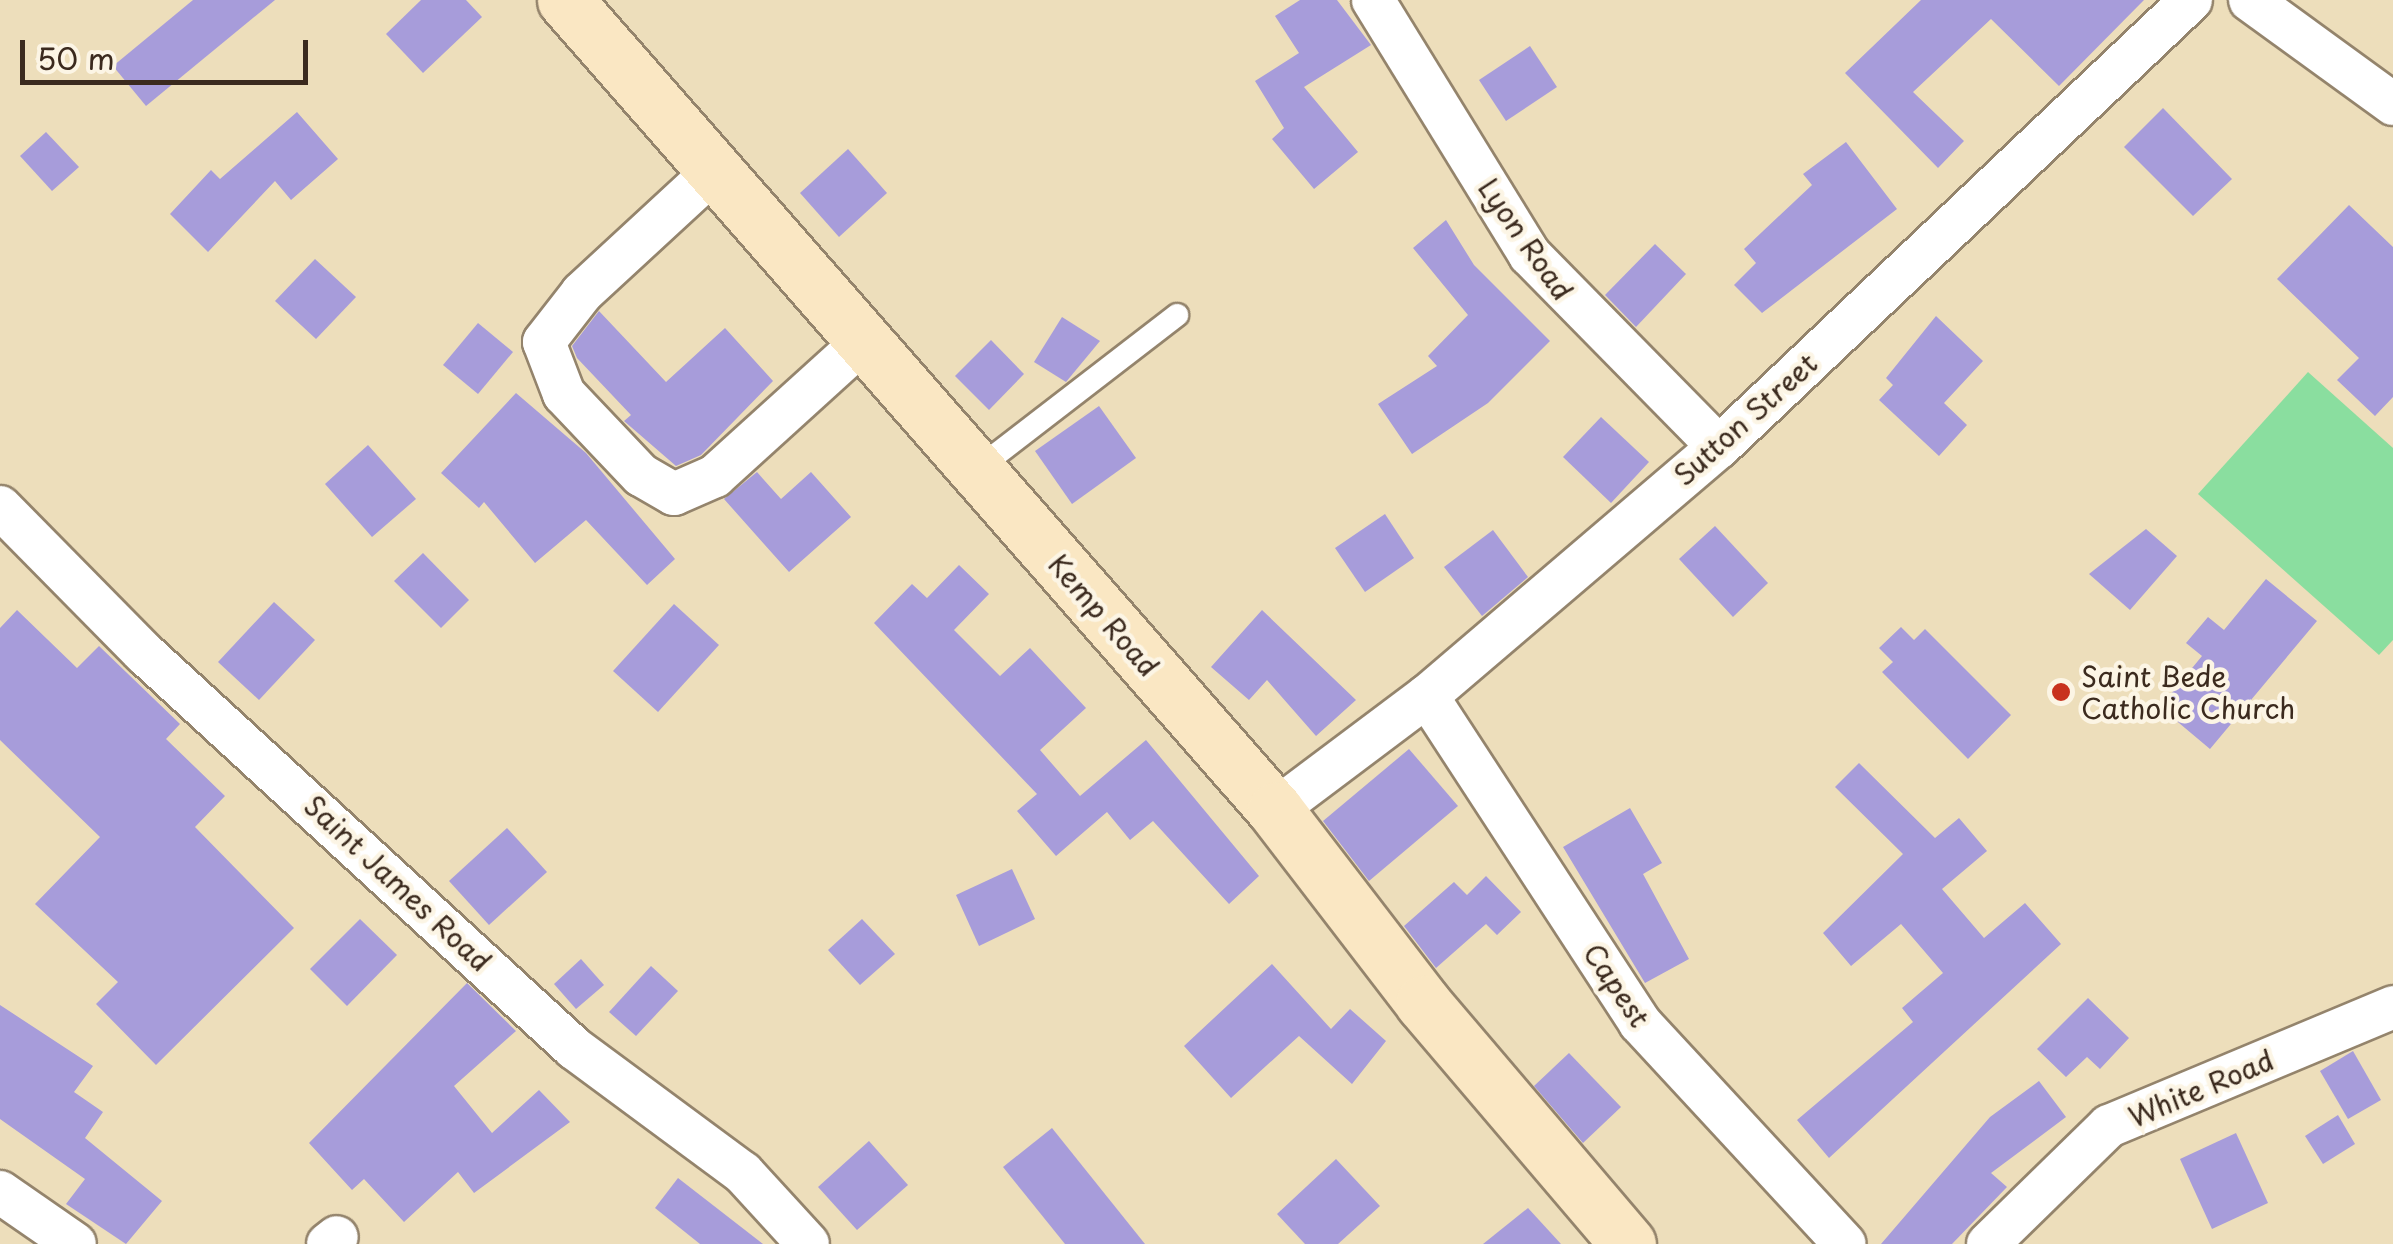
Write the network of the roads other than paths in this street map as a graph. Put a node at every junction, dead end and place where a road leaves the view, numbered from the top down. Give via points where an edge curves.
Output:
1 (565, 0) edge
2 (1373, 0) edge
3 (2191, 0) edge
4 (2250, 0) edge
5 (2393, 104) edge
6 (714, 171) junction
7 (1177, 315) dead end
8 (864, 342) junction
9 (1719, 447) junction
10 (976, 470) junction
11 (0, 507) edge
12 (1427, 696) junction
13 (1276, 810) junction
14 (2393, 1007) edge
15 (0, 1192) edge
16 (75, 1244) edge
17 (808, 1244) edge
18 (1628, 1244) edge
19 (1846, 1244) edge
20 (1988, 1244) edge

1 - 6 street, Kemp Road
2 - 9 street, Lyon Road via 1530,255
3 - 9 street, Sutton Street
4 - 5 street
6 - 8 street, Kemp Road
6 - 8 street via 582,293 544,342 564,394 641,475 674,494 715,476
7 - 10 lane
8 - 10 street, Kemp Road
9 - 12 street, Sutton Street
10 - 13 street, Kemp Road
11 - 17 street, Saint James Road via 144,653 574,1048 742,1172
12 - 13 street, Sutton Street
12 - 19 street, Capest via 1640,1023
13 - 18 street, Kemp Road via 1423,1003
14 - 20 street, White Road via 2108,1126
15 - 16 street

